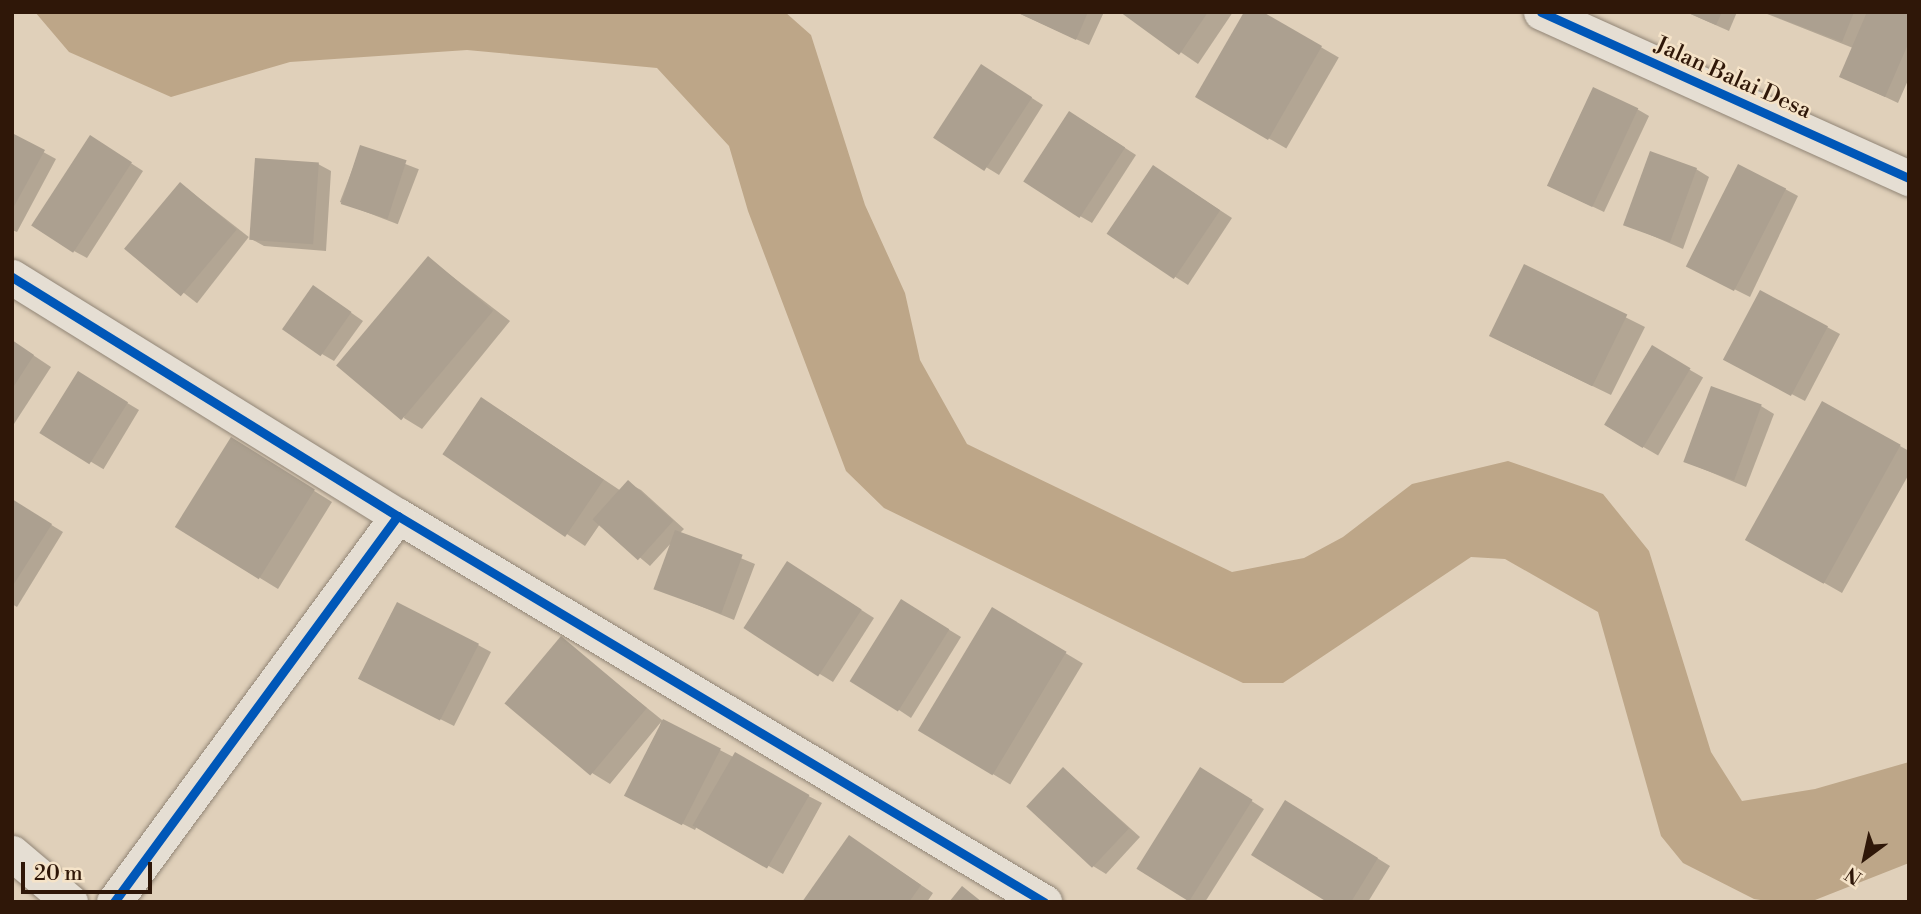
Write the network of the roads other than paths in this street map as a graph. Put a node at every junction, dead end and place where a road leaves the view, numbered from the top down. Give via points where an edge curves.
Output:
1 (1541, 12) edge
2 (1908, 176) edge
3 (12, 277) edge
4 (398, 516) junction
5 (12, 853) edge
6 (70, 902) edge
7 (114, 902) edge
8 (1044, 902) edge

1 - 2 street, Jalan Balai Desa
3 - 4 street
4 - 7 street
4 - 8 street
5 - 6 street

